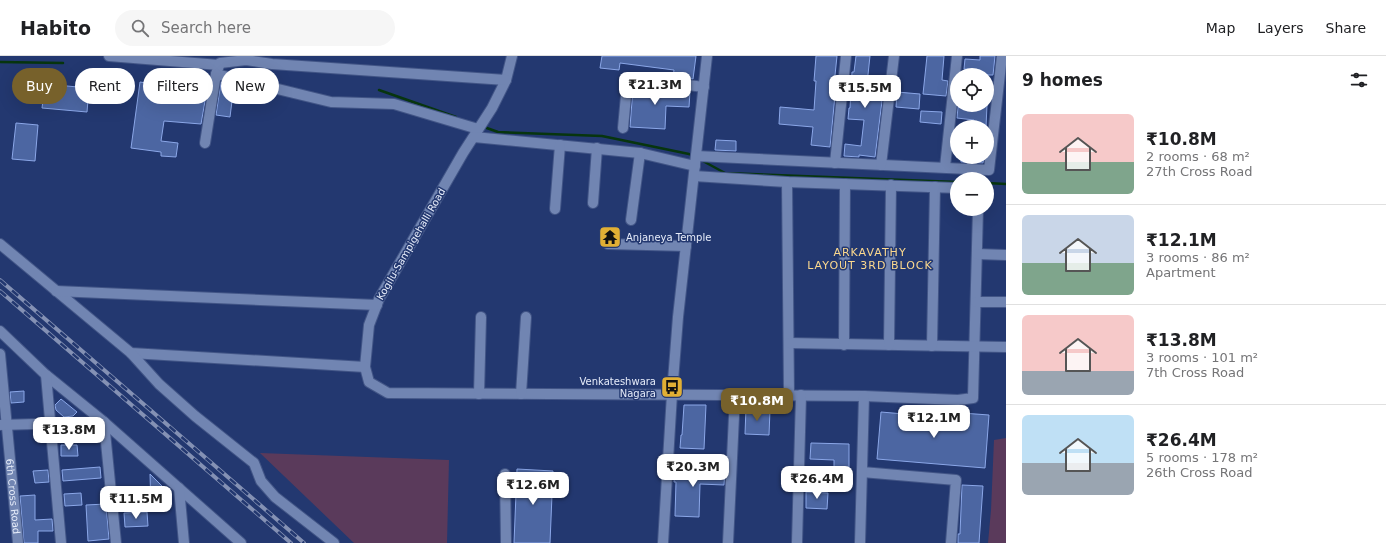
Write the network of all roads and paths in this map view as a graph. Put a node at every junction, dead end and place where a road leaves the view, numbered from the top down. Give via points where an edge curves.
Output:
1 (109, 56) edge
2 (512, 56) edge
3 (707, 56) edge
4 (846, 56) edge
5 (894, 56) edge
6 (957, 56) edge
7 (1002, 56) edge
8 (218, 69) junction
9 (506, 80) junction
10 (704, 87) junction
11 (623, 128) dead end
12 (478, 129) junction
13 (205, 143) dead end
14 (560, 145) junction
15 (598, 148) junction
16 (640, 153) junction
17 (695, 163) junction
18 (835, 163) junction
19 (881, 165) junction
20 (945, 167) junction
21 (787, 182) junction
22 (845, 184) junction
23 (891, 185) junction
24 (935, 187) junction
25 (950, 188) edge
26 (592, 203) dead end
27 (555, 209) dead end
28 (978, 216) edge
29 (631, 220) dead end
30 (0, 244) edge
31 (608, 244) dead end
32 (686, 246) junction
33 (977, 254) junction
34 (1006, 255) edge
35 (56, 291) junction
36 (976, 302) junction
37 (1006, 302) edge
38 (377, 305) junction
39 (481, 317) dead end
40 (526, 317) dead end
41 (0, 331) edge
42 (789, 343) junction
43 (844, 345) junction
44 (888, 345) junction
45 (932, 346) junction
46 (974, 346) junction
47 (1006, 347) edge
48 (131, 353) junction
49 (0, 354) edge
50 (365, 367) junction
51 (46, 375) junction
52 (479, 394) junction
53 (521, 394) junction
54 (672, 394) junction
55 (735, 395) junction
56 (790, 395) junction
57 (801, 395) junction
58 (864, 396) junction
59 (104, 422) junction
60 (50, 424) junction
61 (3, 425) edge
62 (862, 472) junction
63 (505, 474) dead end
64 (179, 488) junction
65 (18, 543) edge
66 (62, 543) edge
67 (116, 543) edge
68 (184, 543) edge
69 (241, 543) edge
70 (334, 543) edge
71 (506, 543) edge
72 (663, 543) edge
73 (728, 543) edge
74 (797, 543) edge
75 (860, 543) edge
76 (951, 543) edge

1 - 8 street
2 - 9 street, Kogilu-Sampigehalli Road
3 - 10 street
4 - 18 street
5 - 19 street
6 - 20 street
7 - 20 street via 989,170
8 - 9 street via 220,63 246,60
8 - 12 street via 331,102 394,104
8 - 13 street
9 - 12 street, Kogilu-Sampigehalli Road
10 - 11 street via 632,80 627,85
10 - 17 street
12 - 14 street
12 - 38 street, Kogilu-Sampigehalli Road
14 - 15 street
14 - 27 street
15 - 16 street
15 - 26 street
16 - 17 street
16 - 29 street
17 - 18 street
17 - 21 street
17 - 32 street
18 - 19 street
19 - 20 street
21 - 22 street
21 - 42 street
22 - 23 street
22 - 43 street
23 - 24 street
23 - 44 street
24 - 25 street
24 - 45 street
28 - 33 street
30 - 35 street
31 - 32 street
32 - 54 street
33 - 34 street
33 - 36 street
35 - 38 street
35 - 48 street
36 - 37 street
36 - 46 street
38 - 50 street, Kogilu-Sampigehalli Road via 369,325
39 - 52 street
40 - 53 street
41 - 51 street
42 - 43 street
42 - 56 street
43 - 44 street
44 - 45 street
45 - 46 street
46 - 47 street
46 - 58 street, Kogilu-Sampigehalli Road via 973,398 958,400
48 - 50 street
48 - 70 street via 165,390 254,463 261,482 275,497
49 - 61 street, 6th Cross Road
50 - 52 street, Kogilu-Sampigehalli Road via 369,382 388,393
51 - 59 street
51 - 60 street
52 - 53 street, Kogilu-Sampigehalli Road
53 - 54 street, Kogilu-Sampigehalli Road
54 - 55 street, Kogilu-Sampigehalli Road
54 - 72 street
55 - 56 street, Kogilu-Sampigehalli Road
55 - 73 street
56 - 57 street, Kogilu-Sampigehalli Road
57 - 58 street, Kogilu-Sampigehalli Road
57 - 74 street
58 - 62 street
59 - 60 street
59 - 64 street
59 - 67 street
60 - 61 street
60 - 66 street
61 - 65 street, 6th Cross Road
62 - 75 street
62 - 76 street via 956,480
63 - 71 street
64 - 68 street
64 - 69 street

